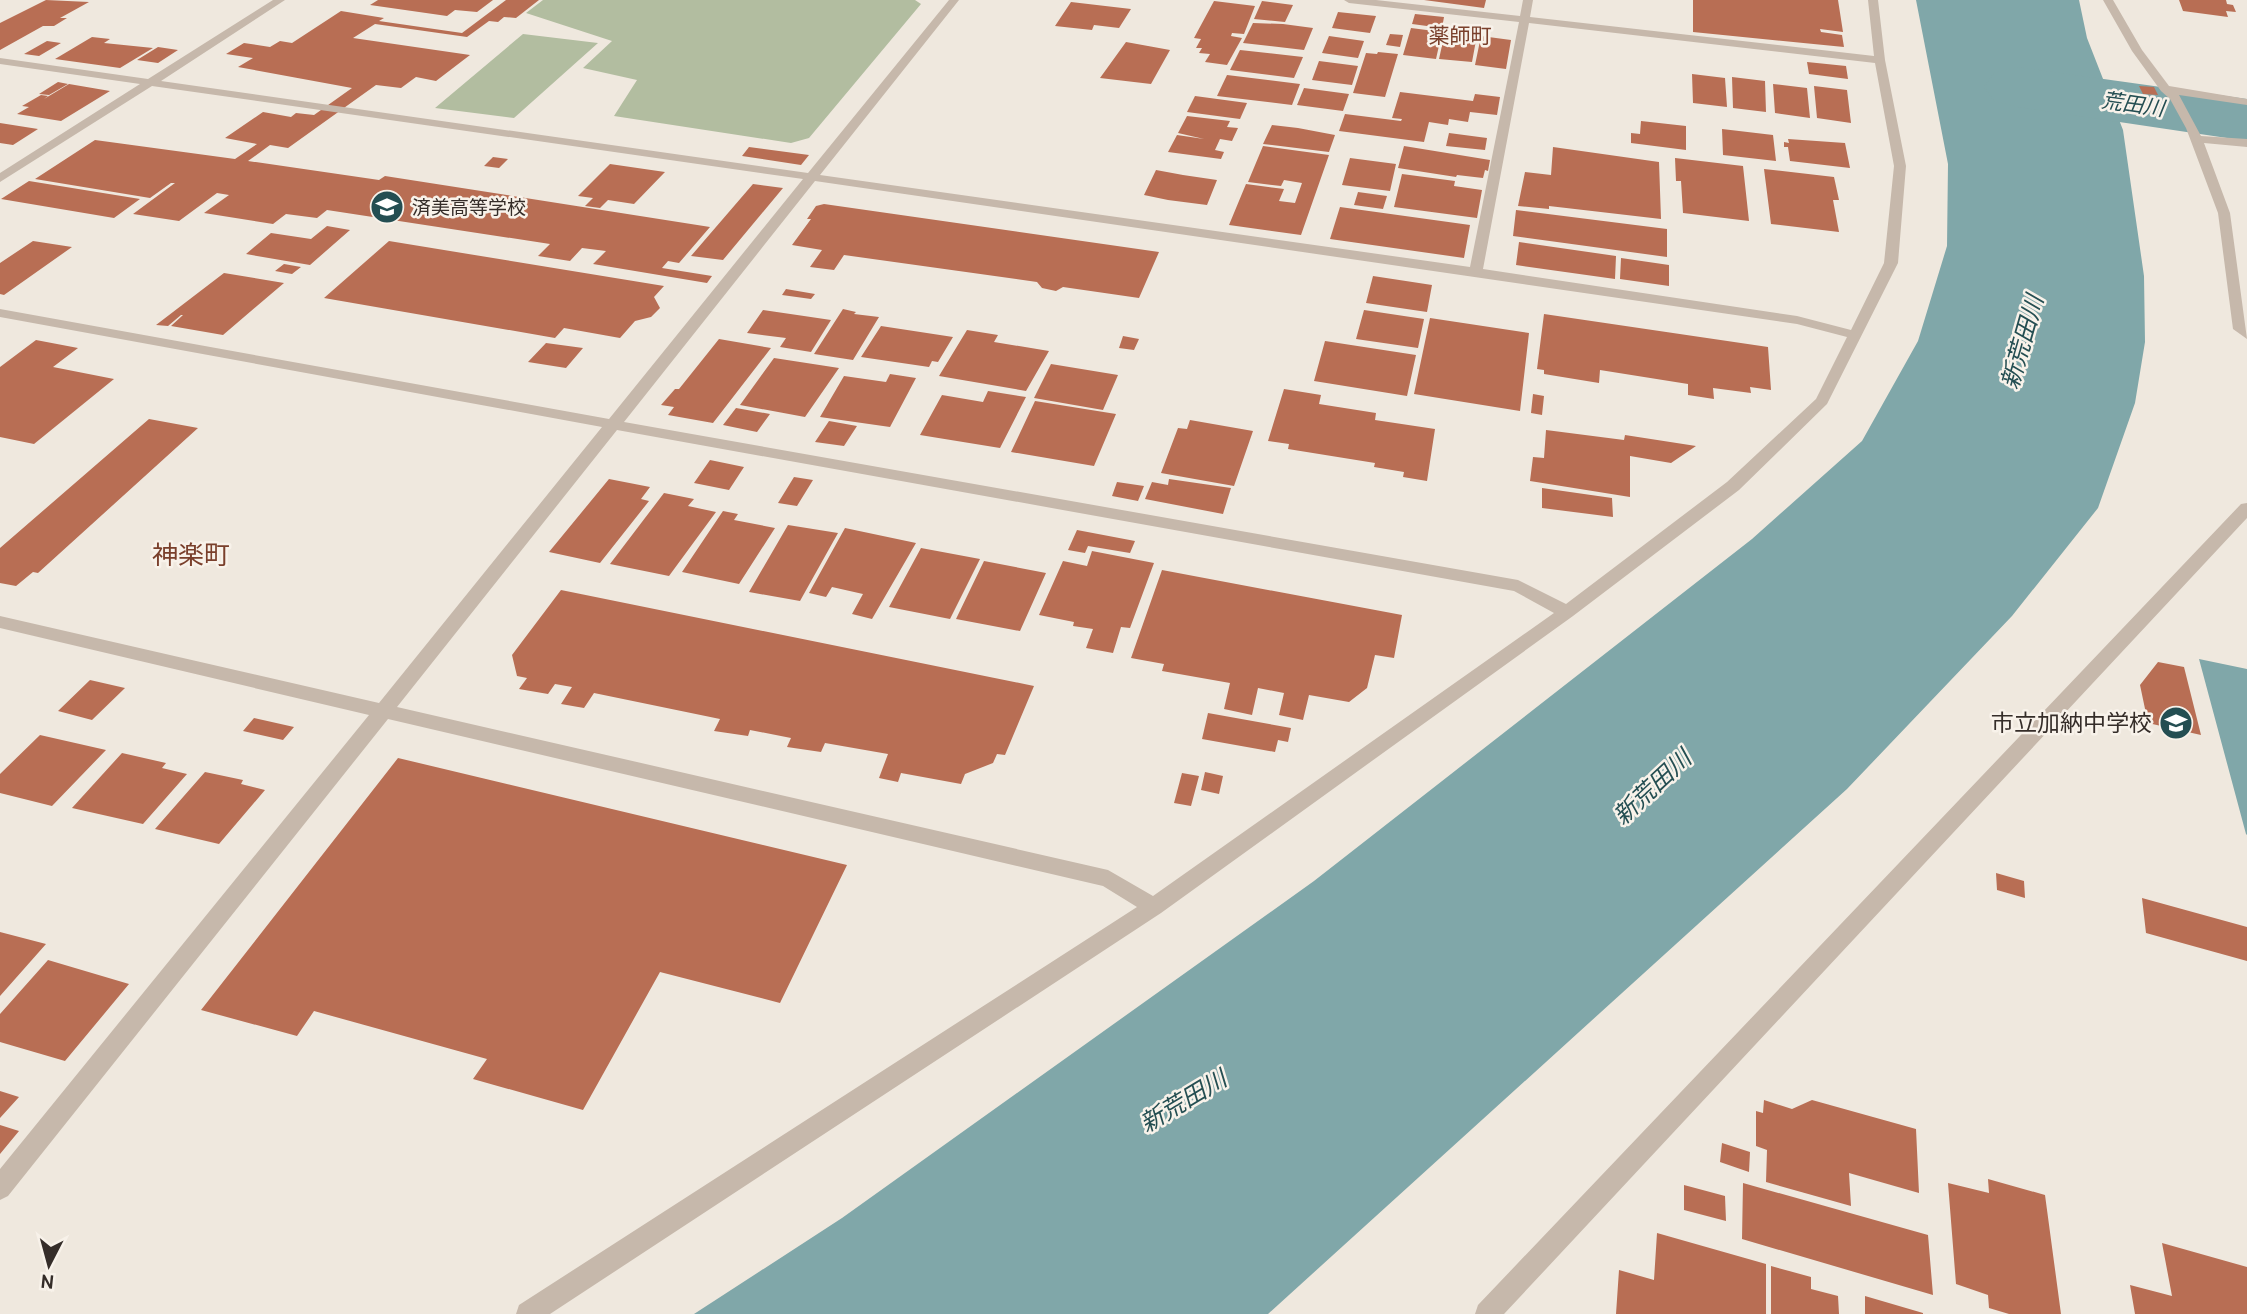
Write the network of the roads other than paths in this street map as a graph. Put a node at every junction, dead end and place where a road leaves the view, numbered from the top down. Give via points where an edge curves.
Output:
1 (280, 0) edge
2 (954, 0) edge
3 (1349, 0) edge
4 (1528, 0) edge
5 (1873, 0) edge
6 (2108, 0) edge
7 (1525, 19) junction
8 (1880, 60) junction
9 (0, 61) edge
10 (151, 82) junction
11 (2165, 89) junction
12 (2247, 102) edge
13 (2196, 139) junction
14 (2247, 144) edge
15 (0, 178) edge
16 (811, 178) junction
17 (1476, 272) junction
18 (0, 313) edge
19 (1855, 335) junction
20 (2247, 335) edge
21 (614, 425) junction
22 (2247, 508) edge
23 (1567, 612) junction
24 (0, 622) edge
25 (384, 709) junction
26 (1154, 907) junction
27 (0, 1188) edge
28 (528, 1314) edge
29 (1487, 1314) edge

1 - 10 street
2 - 16 street
3 - 7 street
4 - 7 street
5 - 8 street
6 - 11 street
7 - 8 street
7 - 17 street
8 - 19 street via 1900,166 1891,262
9 - 10 street
10 - 15 street
10 - 16 street
11 - 12 street
11 - 13 street via 2175,97
13 - 14 street
13 - 20 street via 2224,213 2240,329
16 - 17 street
16 - 21 street
17 - 19 street via 1797,320
18 - 21 street
19 - 23 street via 1822,401 1733,486
21 - 23 street via 1518,586
21 - 25 street
22 - 29 street
23 - 26 street
24 - 25 street
25 - 26 street via 1108,878
25 - 27 street
26 - 28 street

